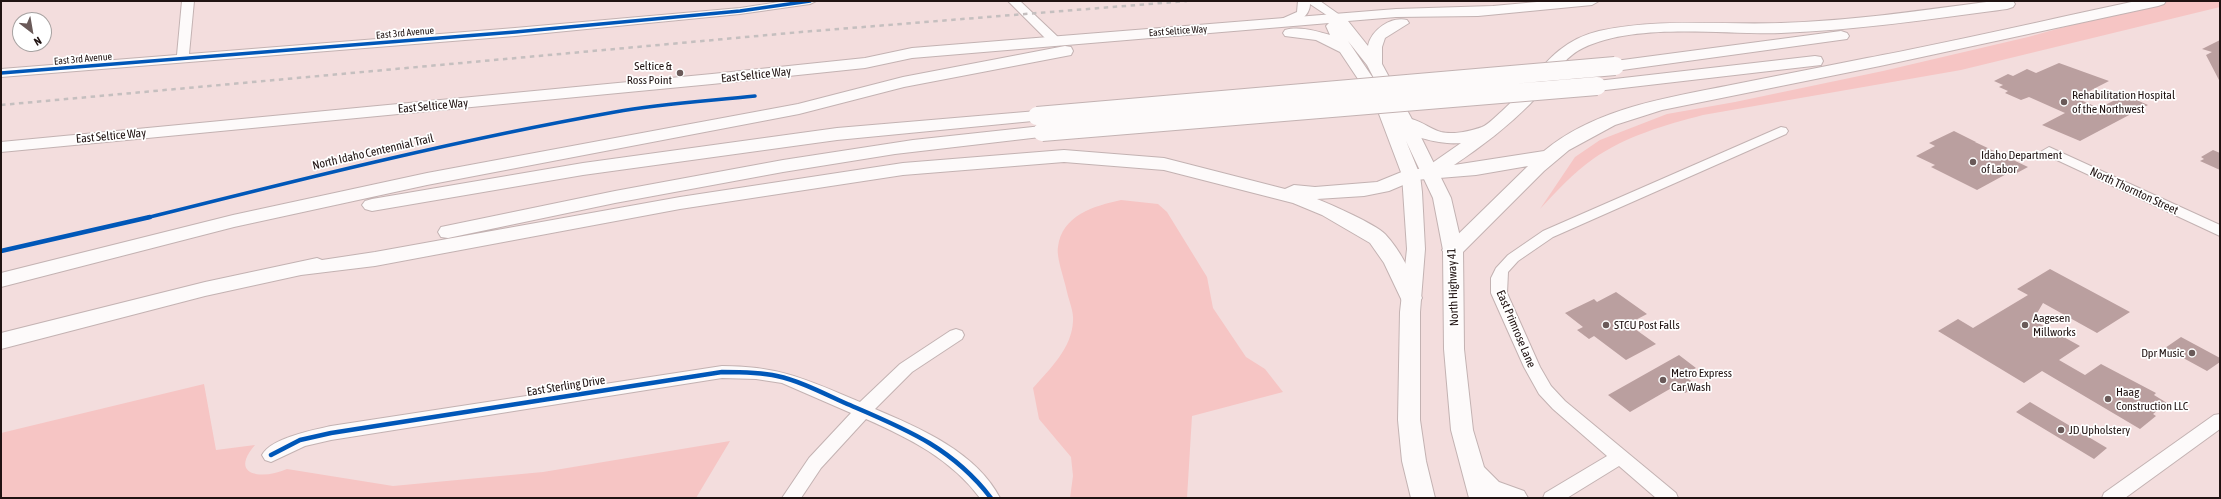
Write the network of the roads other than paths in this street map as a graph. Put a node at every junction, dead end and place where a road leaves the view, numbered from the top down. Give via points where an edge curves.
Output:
1 (188, 1) edge
2 (810, 1) edge
3 (1014, 1) edge
4 (1304, 1) edge
5 (1308, 1) edge
6 (1313, 1) edge
7 (1592, 1) edge
8 (2107, 1) edge
9 (2158, 1) edge
10 (2014, 3) edge
11 (1491, 10) junction
12 (1402, 23) junction
13 (1337, 24) junction
14 (1287, 28) junction
15 (1060, 46) junction
16 (1345, 49) junction
17 (183, 58) junction
18 (1374, 64) junction
19 (1, 73) edge
20 (1406, 123) junction
21 (1040, 124) junction
22 (1489, 130) junction
23 (1781, 131) dead end
24 (1, 147) edge
25 (2049, 150) dead end
26 (1550, 156) junction
27 (1420, 174) junction
28 (1248, 186) junction
29 (2220, 231) edge
30 (1454, 250) junction
31 (304, 269) junction
32 (1, 280) edge
33 (1, 289) edge
34 (1411, 298) junction
35 (956, 335) dead end
36 (1, 341) edge
37 (863, 411) junction
38 (2220, 420) edge
39 (271, 455) dead end
40 (1619, 458) junction
41 (1474, 472) junction
42 (792, 498) edge
43 (991, 498) edge
44 (1423, 498) edge
45 (1481, 498) edge
46 (1516, 498) edge
47 (1552, 498) edge
48 (1669, 498) edge
49 (2111, 498) edge

1 - 17 street
2 - 17 street, East 3rd Avenue via 740,11
3 - 15 street
4 - 14 street via 1305,9
5 - 13 street
6 - 13 street
7 - 11 main road, East Seltice Way
8 - 21 highway, bridge via 1808,62 1597,86
9 - 26 highway via 1880,61 1658,105 1591,129
10 - 21 highway, bridge via 1910,25 1812,41 1615,66
10 - 22 highway via 1824,25 1645,29 1593,38 1568,49 1525,100
11 - 12 main road, East Seltice Way
11 - 13 main road, East Seltice Way via 1396,13
12 - 13 main road, East Seltice Way
12 - 18 main road via 1377,36 1374,44
13 - 14 main road, East Seltice Way
13 - 16 main road, North Highway 41
13 - 18 main road, North Highway 41
14 - 15 main road, East Seltice Way
14 - 15 main road, East Seltice Way via 1225,27 1157,38
14 - 16 main road via 1317,34
15 - 24 main road, East Seltice Way via 914,63 865,63
15 - 32 highway via 799,109 427,179 225,223
16 - 27 main road, North Highway 41 via 1384,106
17 - 19 street, East 3rd Avenue
18 - 20 main road, North Highway 41
20 - 22 highway via 1436,138 1454,139
20 - 27 main road, North Highway 41
21 - 31 highway via 616,196 374,248
21 - 33 highway via 837,134 583,169 379,203 129,257
22 - 27 highway via 1470,146
23 - 40 street, East Primrose Lane via 1548,234 1523,250 1501,271 1498,285 1500,293 1538,379 1559,405
25 - 29 street, North Thornton Street
26 - 27 highway via 1476,169
26 - 30 highway via 1514,189 1478,230
27 - 28 highway via 1382,187 1364,190 1315,193
27 - 30 main road, North Highway 41 via 1442,198
27 - 34 main road, North Highway 41 via 1414,192 1416,249
28 - 31 highway via 1164,164 1064,156 981,162 903,169 680,203 375,259
28 - 34 highway via 1300,199 1329,211 1377,238 1394,262
30 - 41 main road, North Highway 41 via 1454,349 1462,430
31 - 36 highway via 205,289
34 - 44 main road, North Highway 41 via 1409,420 1414,461
35 - 37 street via 906,368
37 - 39 street, East Sterling Drive via 777,376 722,372 338,432 300,440
37 - 42 street via 815,463
37 - 43 street, East Sterling Drive via 914,433 949,454 973,475
38 - 49 street
40 - 47 street
40 - 48 street, East Primrose Lane
41 - 45 main road, North Highway 41
41 - 46 main road via 1491,489

